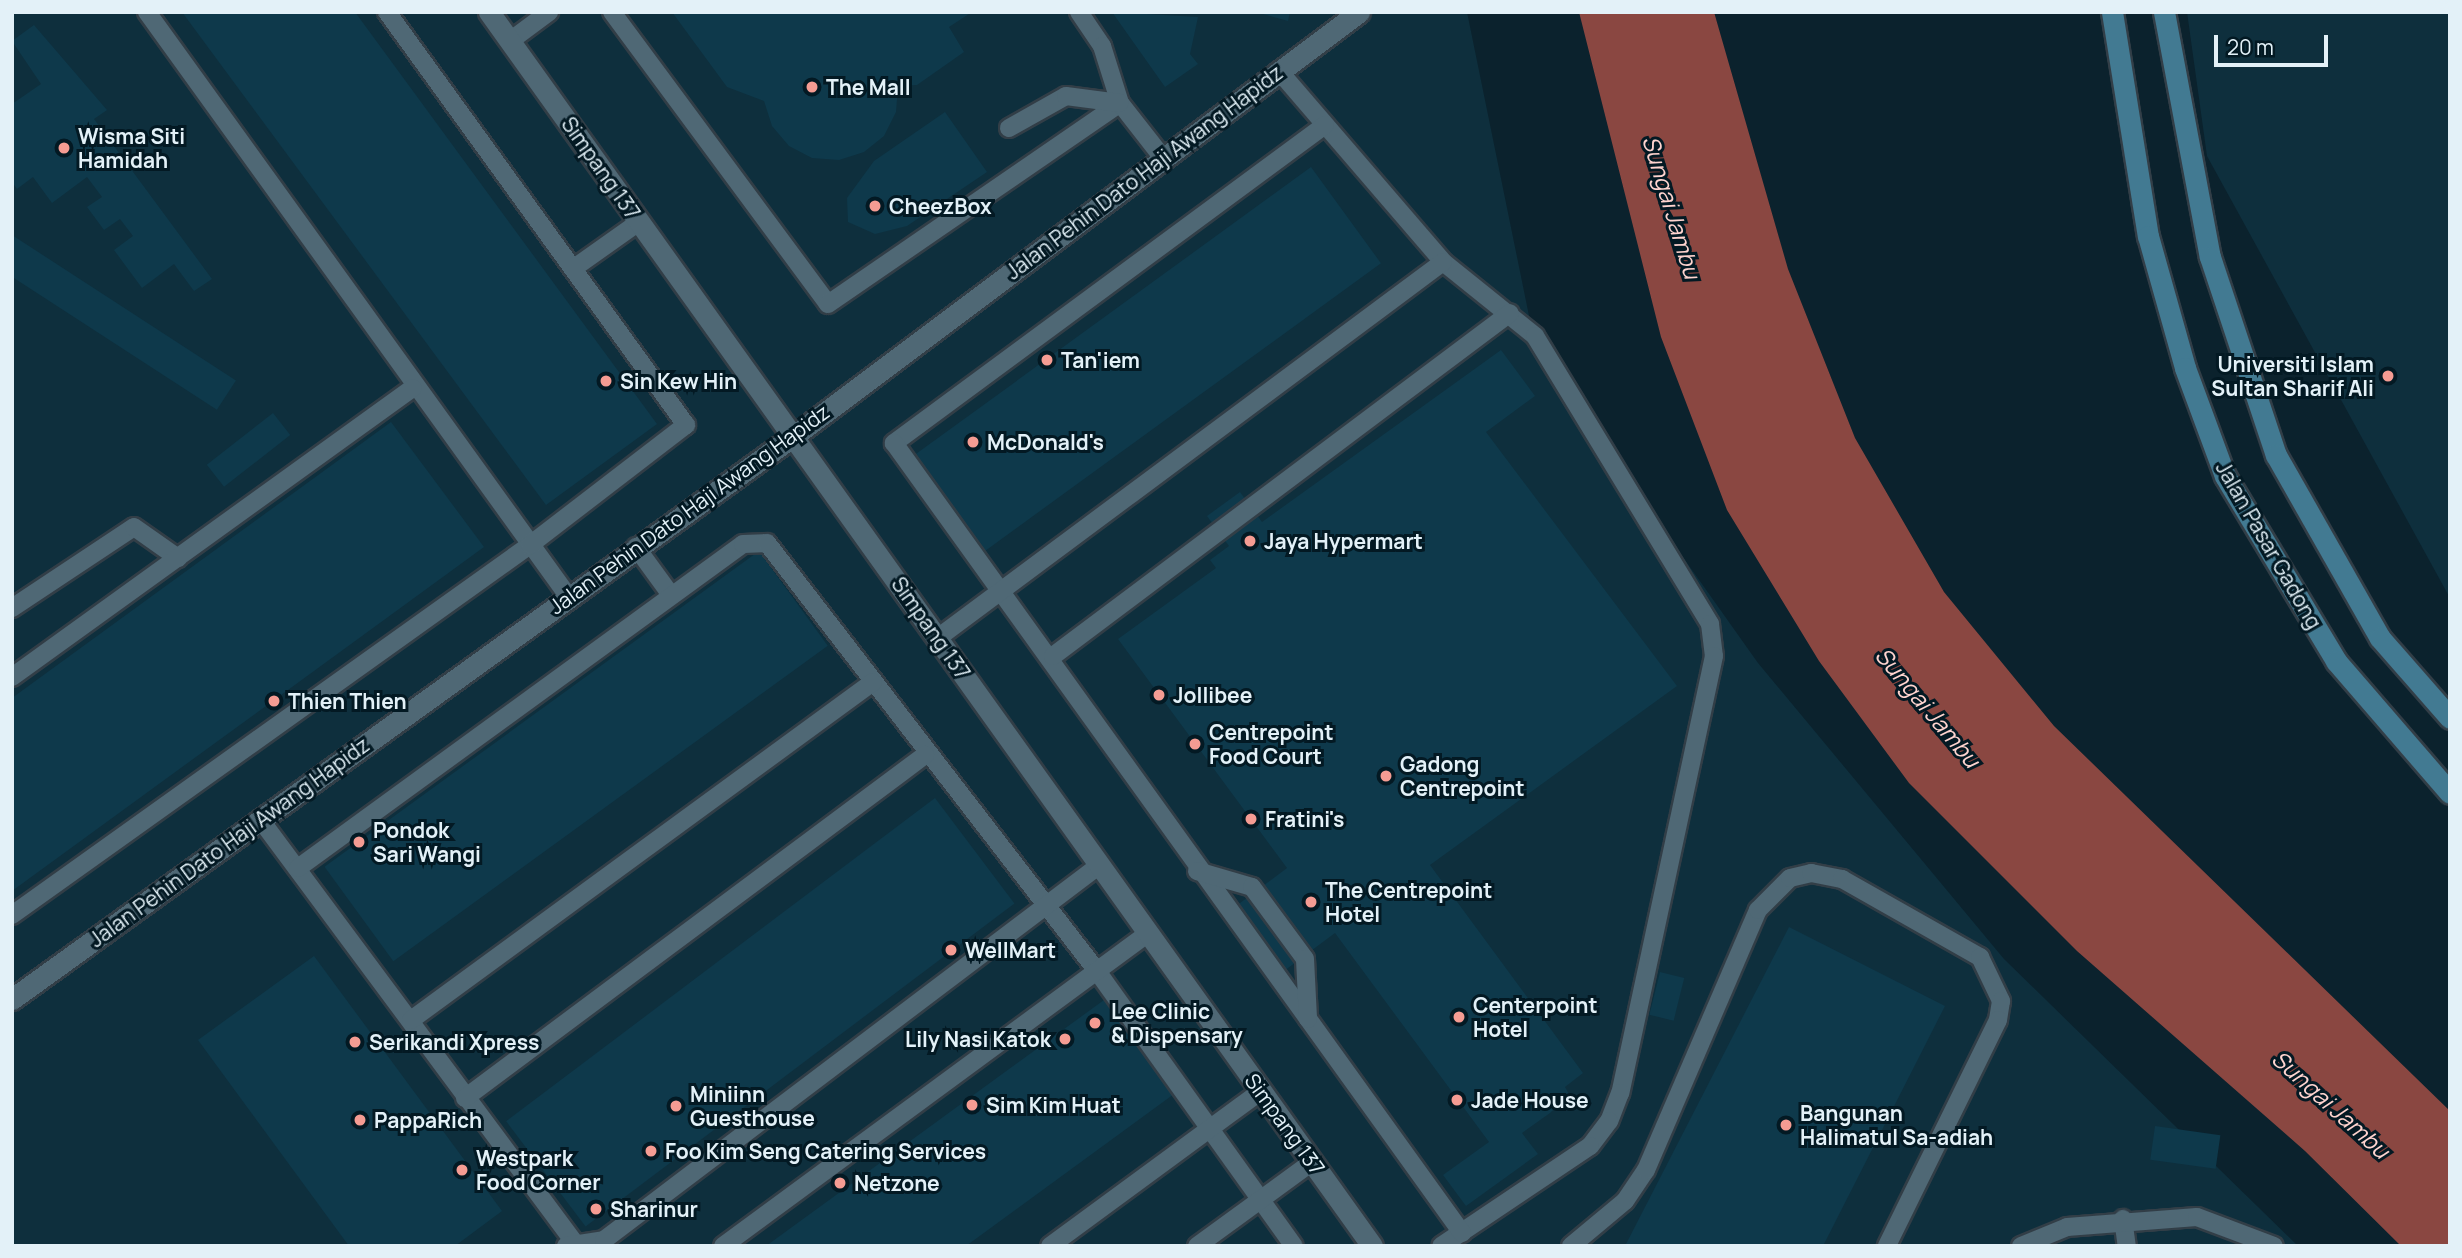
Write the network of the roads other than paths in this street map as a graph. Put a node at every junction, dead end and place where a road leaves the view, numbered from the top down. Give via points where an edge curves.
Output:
1 (147, 12) edge
2 (387, 12) edge
3 (489, 12) edge
4 (549, 12) edge
5 (612, 12) edge
6 (1079, 12) edge
7 (2112, 12) edge
8 (2164, 12) edge
9 (1355, 14) edge
10 (510, 41) junction
11 (1279, 71) junction
12 (1120, 103) junction
13 (1325, 125) junction
14 (1009, 128) dead end
15 (1163, 158) junction
16 (639, 222) junction
17 (1443, 262) junction
18 (574, 268) junction
19 (1510, 313) junction
20 (413, 388) junction
21 (795, 435) junction
22 (530, 545) junction
23 (636, 547) junction
24 (178, 558) junction
25 (1003, 590) junction
26 (671, 595) junction
27 (568, 596) junction
28 (12, 608) edge
29 (939, 637) junction
30 (1053, 656) junction
31 (12, 677) edge
32 (873, 682) junction
33 (2450, 718) edge
34 (925, 755) junction
35 (2450, 793) edge
36 (260, 819) junction
37 (1097, 867) junction
38 (298, 868) junction
39 (1197, 871) junction
40 (1046, 906) junction
41 (12, 915) edge
42 (1147, 934) junction
43 (1097, 971) junction
44 (12, 999) edge
45 (1308, 1019) junction
46 (411, 1020) junction
47 (1261, 1091) junction
48 (465, 1098) junction
49 (1212, 1126) junction
50 (1312, 1162) junction
51 (1258, 1198) junction
52 (2123, 1219) junction
53 (1462, 1233) junction
54 (572, 1244) edge
55 (723, 1246) edge
56 (1050, 1246) edge
57 (1197, 1246) edge
58 (1294, 1246) edge
59 (1371, 1246) edge
60 (1441, 1246) edge
61 (1572, 1246) edge
62 (1887, 1246) edge
63 (2021, 1246) edge
64 (2127, 1246) edge
65 (2274, 1246) edge

1 - 20 lane
2 - 18 lane
3 - 10 street, Simpang 137
4 - 10 lane
5 - 12 lane via 828,304
6 - 12 lane via 1102,46
7 - 35 street, Jalan Pasar Gadong via 2148,236 2185,368 2225,476 2336,661
8 - 33 street via 2210,257 2276,455 2380,638
9 - 11 street, Jalan Pehin Dato Haji Awang Hapidz
10 - 16 street, Simpang 137
11 - 13 lane
11 - 15 street, Jalan Pehin Dato Haji Awang Hapidz
12 - 14 lane via 1066,96
12 - 15 lane
13 - 17 lane
13 - 25 lane via 894,443
15 - 21 street, Jalan Pehin Dato Haji Awang Hapidz
16 - 18 lane
16 - 21 street, Simpang 137
17 - 19 lane
17 - 25 lane
18 - 22 lane via 686,425
19 - 30 lane
19 - 53 lane via 1535,336 1710,625 1714,656 1620,1093 1609,1121 1590,1146
20 - 22 lane
20 - 24 lane
21 - 23 street, Jalan Pehin Dato Haji Awang Hapidz
21 - 29 street, Simpang 137
22 - 27 lane
22 - 41 lane
23 - 26 lane
23 - 27 street, Jalan Pehin Dato Haji Awang Hapidz
24 - 28 lane via 134,527
24 - 31 lane
25 - 29 lane
25 - 30 lane
26 - 32 lane via 743,544 767,543
26 - 38 lane
27 - 36 street, Jalan Pehin Dato Haji Awang Hapidz
29 - 37 street, Simpang 137
30 - 39 lane
32 - 34 lane
32 - 46 lane
34 - 40 lane
34 - 48 lane
36 - 38 lane
36 - 44 street, Jalan Pehin Dato Haji Awang Hapidz
37 - 40 lane
37 - 42 street, Simpang 137
38 - 46 lane
39 - 45 lane
39 - 45 lane via 1252,887 1305,960
40 - 43 lane
40 - 54 lane via 604,1240
42 - 43 lane
42 - 47 street, Simpang 137
43 - 49 lane
43 - 55 lane
45 - 53 lane
46 - 48 lane
47 - 49 lane
47 - 50 street, Simpang 137
48 - 54 lane
49 - 51 lane
49 - 56 lane
50 - 51 lane
50 - 59 street, Simpang 137
51 - 57 lane
51 - 58 lane
52 - 63 lane via 2067,1227
52 - 64 lane
52 - 65 lane via 2197,1217
53 - 60 lane
61 - 62 lane via 1625,1201 1646,1170 1758,910 1790,878 1811,873 1842,879 1980,957 2001,1001 1998,1020

